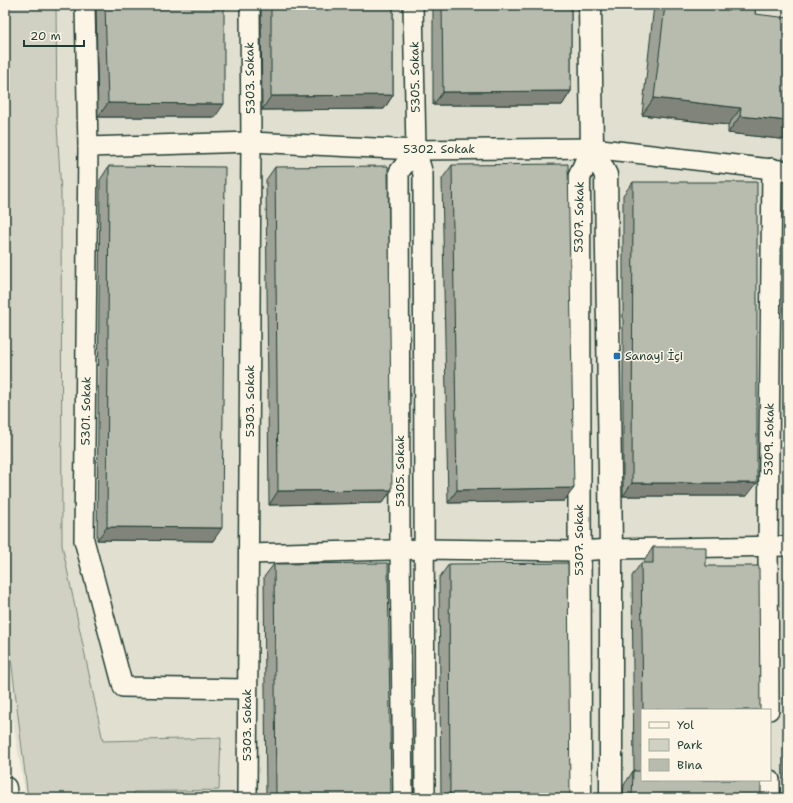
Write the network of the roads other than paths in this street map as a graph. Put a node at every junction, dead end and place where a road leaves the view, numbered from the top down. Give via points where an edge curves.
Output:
1 (85, 5) edge
2 (250, 5) edge
3 (413, 5) edge
4 (590, 5) edge
5 (251, 142) junction
6 (88, 147) junction
7 (592, 148) junction
8 (416, 150) junction
9 (780, 170) edge
10 (768, 546) junction
11 (788, 546) edge
12 (424, 549) junction
13 (611, 549) junction
14 (400, 550) junction
15 (579, 551) junction
16 (249, 554) junction
17 (247, 688) junction
18 (769, 709) edge
19 (770, 781) edge
20 (5, 788) edge
21 (6, 798) edge
22 (247, 798) edge
23 (403, 798) edge
24 (425, 798) edge
25 (580, 798) edge
26 (611, 798) edge
27 (770, 798) edge

1 - 6 street, 5301. Sokak
2 - 5 street, 5303. Sokak
3 - 8 street, 5305. Sokak
4 - 7 main road
5 - 6 street, 5302. Sokak
5 - 8 street, 5302. Sokak
5 - 16 street, 5303. Sokak
6 - 17 street, 5301. Sokak via 84,540 123,687
7 - 8 street, 5302. Sokak
7 - 9 street, 5302. Sokak
7 - 13 main road via 606,175
7 - 15 main road, 5307. Sokak via 579,178
8 - 12 street, 5305. Sokak via 423,174
8 - 14 street, 5305. Sokak via 399,172
9 - 10 street, 5309. Sokak
10 - 11 street
10 - 13 street
10 - 18 street, 5309. Sokak
12 - 14 street
12 - 15 street
12 - 24 street, 5305. Sokak
13 - 15 street
13 - 26 main road
14 - 16 street
14 - 23 street, 5305. Sokak
15 - 25 main road, 5307. Sokak
16 - 17 street, 5303. Sokak
17 - 22 street, 5303. Sokak
19 - 27 street
20 - 21 main road

